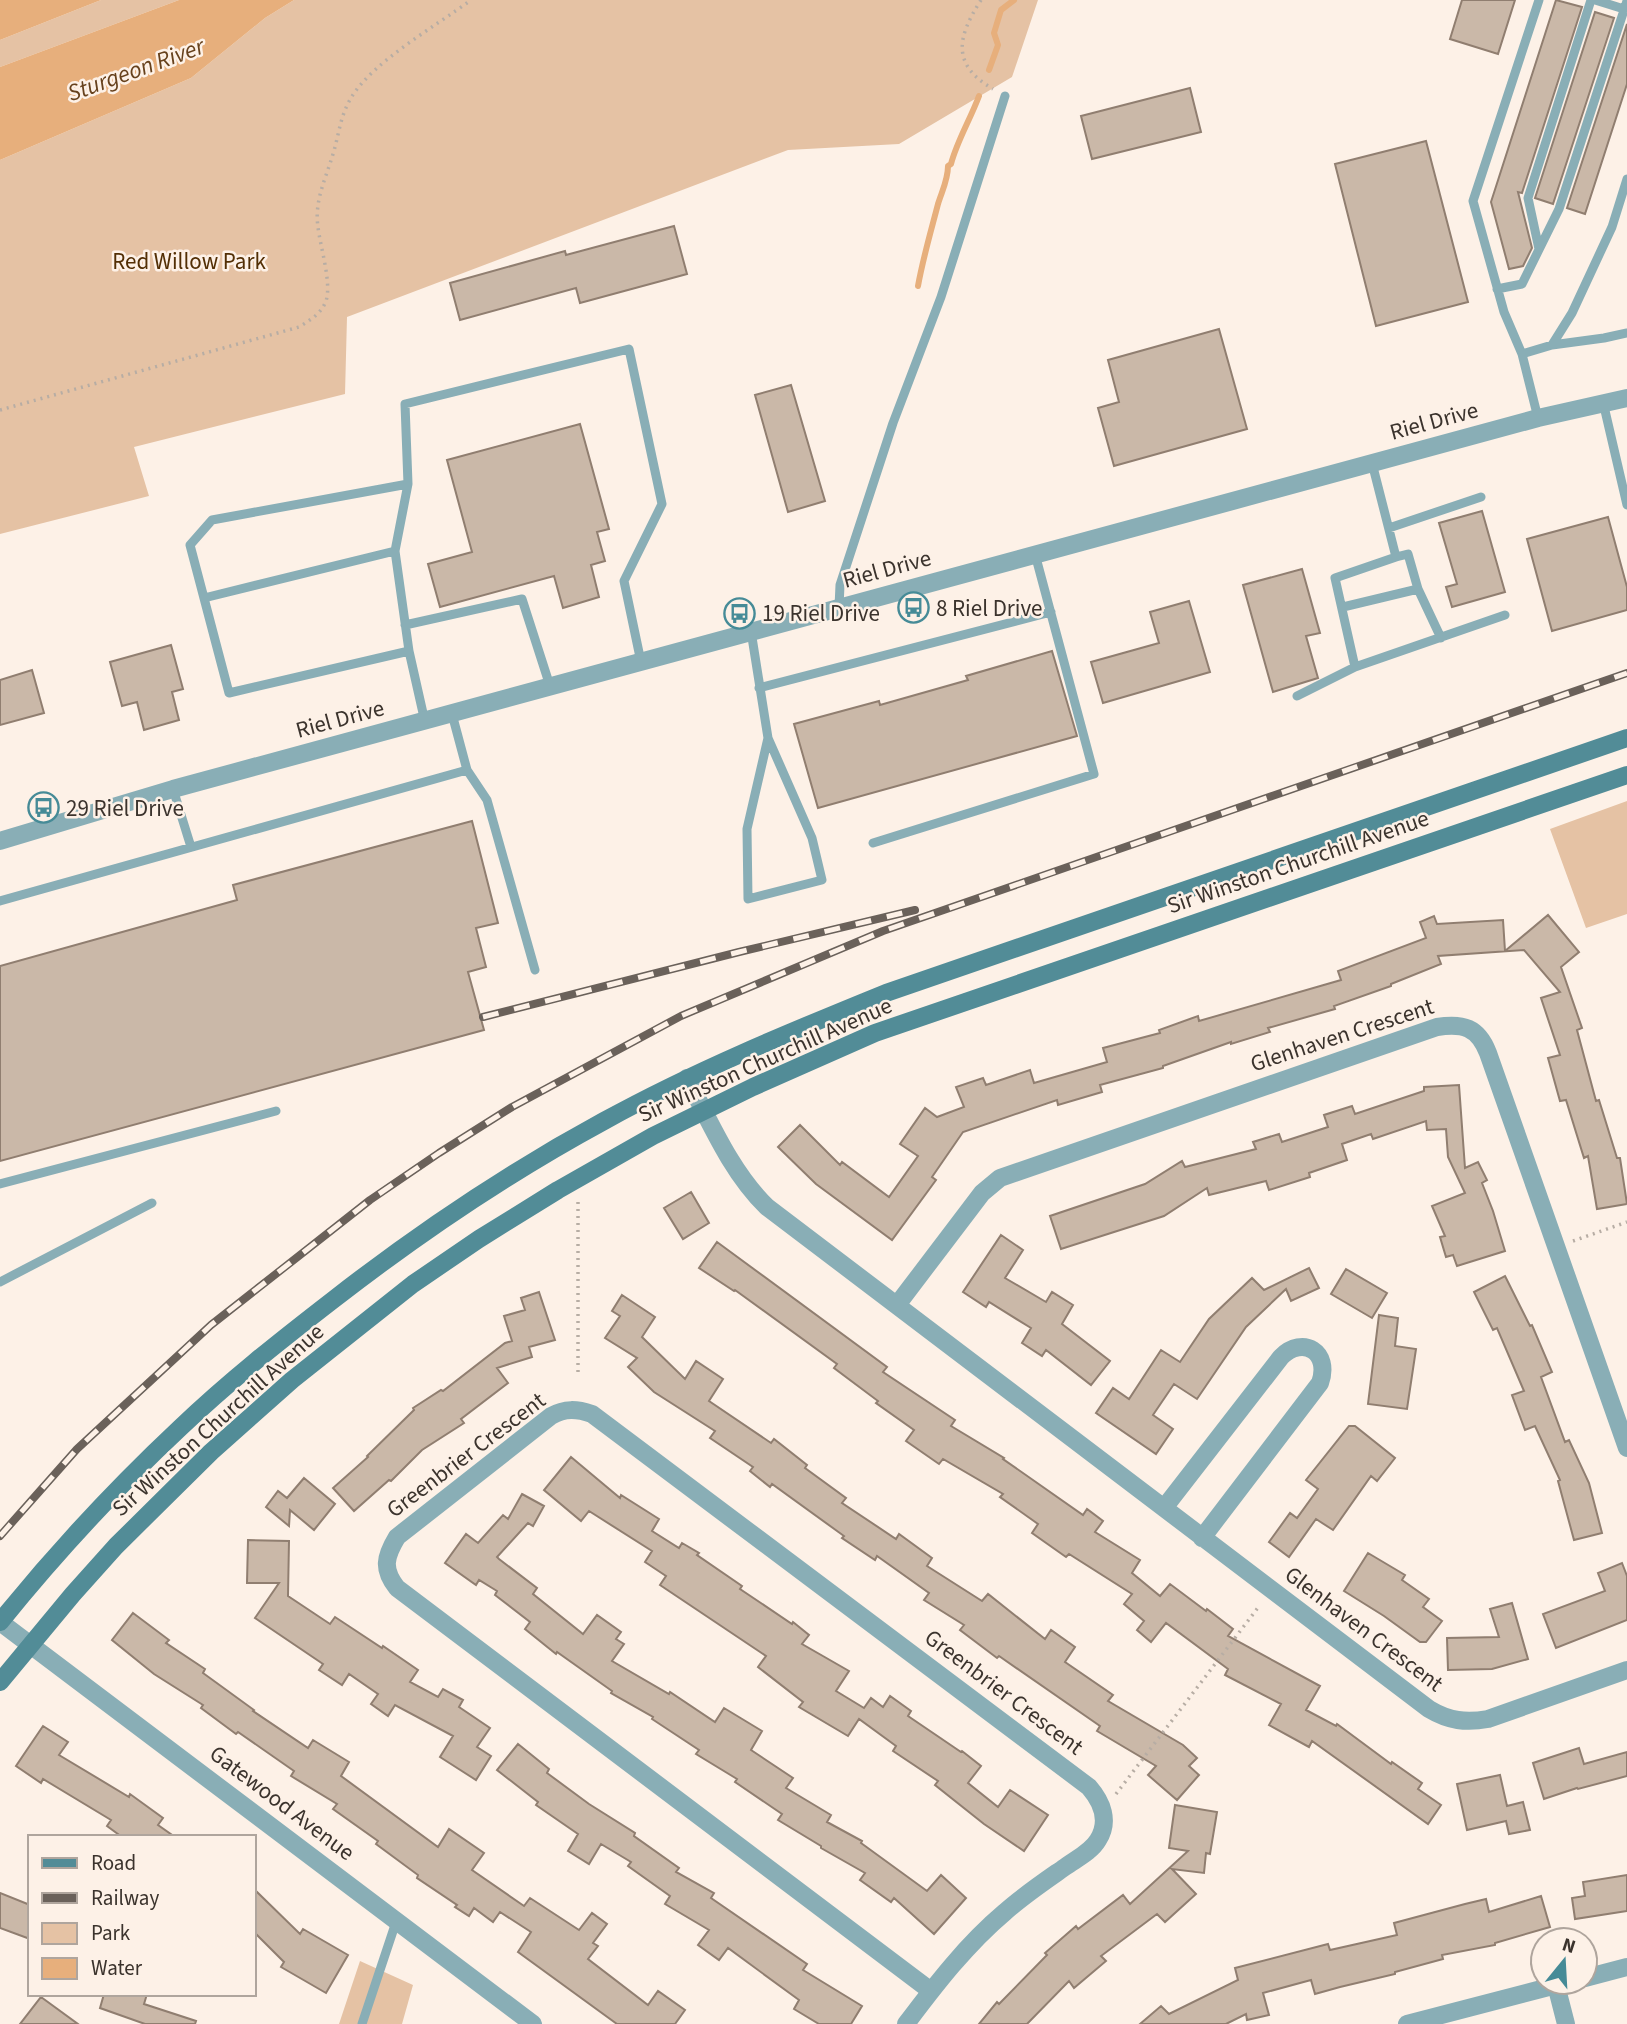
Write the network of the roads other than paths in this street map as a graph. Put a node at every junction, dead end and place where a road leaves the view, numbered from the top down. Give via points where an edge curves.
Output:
1 (1539, 0) edge
2 (1593, 0) edge
3 (1626, 5) edge
4 (1005, 96) road end
5 (1627, 179) edge
6 (1539, 249) junction
7 (1497, 289) junction
8 (1627, 333) edge
9 (1552, 345) junction
10 (1522, 354) junction
11 (1627, 398) edge
12 (1603, 402) junction
13 (1538, 418) junction
14 (1372, 463) junction
15 (408, 484) junction
16 (1625, 491) edge
17 (1481, 497) dead end
18 (1627, 505) edge
19 (1389, 528) junction
20 (395, 551) junction
21 (1035, 554) junction
22 (1396, 557) junction
23 (1418, 589) junction
24 (204, 598) junction
25 (839, 607) junction
26 (1343, 607) junction
27 (1051, 612) junction
28 (1505, 615) dead end
29 (405, 625) junction
30 (751, 631) junction
31 (1441, 638) junction
32 (409, 650) junction
33 (641, 662) junction
34 (1355, 667) junction
35 (550, 687) junction
36 (759, 688) junction
37 (1297, 696) dead end
38 (452, 714) junction
39 (425, 722) junction
40 (768, 738) junction
41 (1627, 738) edge
42 (467, 770) junction
43 (1627, 775) edge
44 (173, 789) junction
45 (0, 841) edge
46 (873, 844) dead end
47 (191, 847) junction
48 (0, 901) edge
49 (535, 970) dead end
50 (687, 1078) junction
51 (704, 1110) junction
52 (276, 1111) dead end
53 (0, 1184) edge
54 (152, 1203) dead end
55 (0, 1282) edge
56 (897, 1305) junction
57 (1627, 1448) edge
58 (1164, 1508) junction
59 (1202, 1538) junction
60 (0, 1622) edge
61 (31, 1645) junction
62 (1627, 1670) edge
63 (0, 1682) edge
64 (397, 1919) junction
65 (1627, 1967) edge
66 (1599, 1974) edge
67 (931, 1991) junction
68 (1529, 1993) edge
69 (1563, 1996) edge
70 (362, 2024) edge
71 (533, 2024) edge
72 (906, 2024) edge
73 (1407, 2024) edge
74 (1566, 2024) edge

1 - 7 lane via 1473,201
2 - 3 lane
2 - 6 lane via 1528,198
3 - 6 lane via 1559,209
4 - 25 lane via 941,297 848,560
5 - 9 lane via 1612,227
6 - 7 lane via 1521,284
7 - 10 lane
8 - 9 lane
9 - 10 lane
10 - 13 lane
11 - 12 street, Riel Drive
12 - 13 street, Riel Drive
12 - 16 lane
13 - 14 street, Riel Drive
14 - 19 lane
14 - 21 street, Riel Drive
15 - 20 lane
15 - 24 lane via 212,520 190,545
15 - 33 lane via 405,404 629,349 662,504 624,581
16 - 18 lane
17 - 19 lane
19 - 22 lane
20 - 24 lane
20 - 29 lane
21 - 25 street, Riel Drive
21 - 27 lane
22 - 23 lane via 1408,554
22 - 26 lane via 1335,578
23 - 26 lane
23 - 31 lane
24 - 32 lane via 229,693
25 - 30 street, Riel Drive
26 - 34 lane
27 - 36 lane
27 - 46 lane via 1094,774
28 - 31 lane
29 - 32 lane
29 - 35 lane via 522,599
30 - 33 street, Riel Drive
30 - 36 lane
31 - 34 lane
32 - 39 lane
33 - 35 street, Riel Drive
34 - 37 lane
35 - 38 street, Riel Drive
36 - 40 lane
38 - 39 street, Riel Drive
38 - 42 lane
39 - 44 street, Riel Drive
40 - 40 lane via 747,829 748,899 822,880 813,838
41 - 50 main road, Sir Winston Churchill Avenue via 886,993
42 - 47 lane
42 - 49 lane via 487,800
43 - 51 main road, Sir Winston Churchill Avenue via 875,1033
44 - 45 street, Riel Drive
44 - 47 lane
47 - 48 lane
50 - 51 street, Glenhaven Crescent
50 - 60 main road, Sir Winston Churchill Avenue via 549,1151 457,1209 264,1353 117,1490
51 - 56 street, Glenhaven Crescent via 756,1196
51 - 61 main road, Sir Winston Churchill Avenue via 558,1190 412,1284 211,1452 116,1546
52 - 53 lane
54 - 55 lane
56 - 57 street, Glenhaven Crescent via 982,1193 1013,1171 1437,1027 1467,1027 1485,1046
56 - 58 street, Glenhaven Crescent
58 - 59 street, Glenhaven Crescent
58 - 59 street via 1281,1357 1301,1347 1320,1356 1324,1364 1320,1383
59 - 62 street, Glenhaven Crescent via 1429,1709 1455,1721 1488,1719
60 - 61 street, Gatewood Avenue
61 - 63 main road, Sir Winston Churchill Avenue
61 - 64 street, Gatewood Avenue
64 - 70 lane
64 - 71 street, Gatewood Avenue
65 - 66 street
67 - 67 street, Greenbrier Crescent via 1004,1912 1093,1847 1105,1818 1089,1787 592,1413 572,1409 551,1416 397,1537 386,1563 397,1588
67 - 72 street, Greenbrier Crescent
68 - 73 street
69 - 74 street

